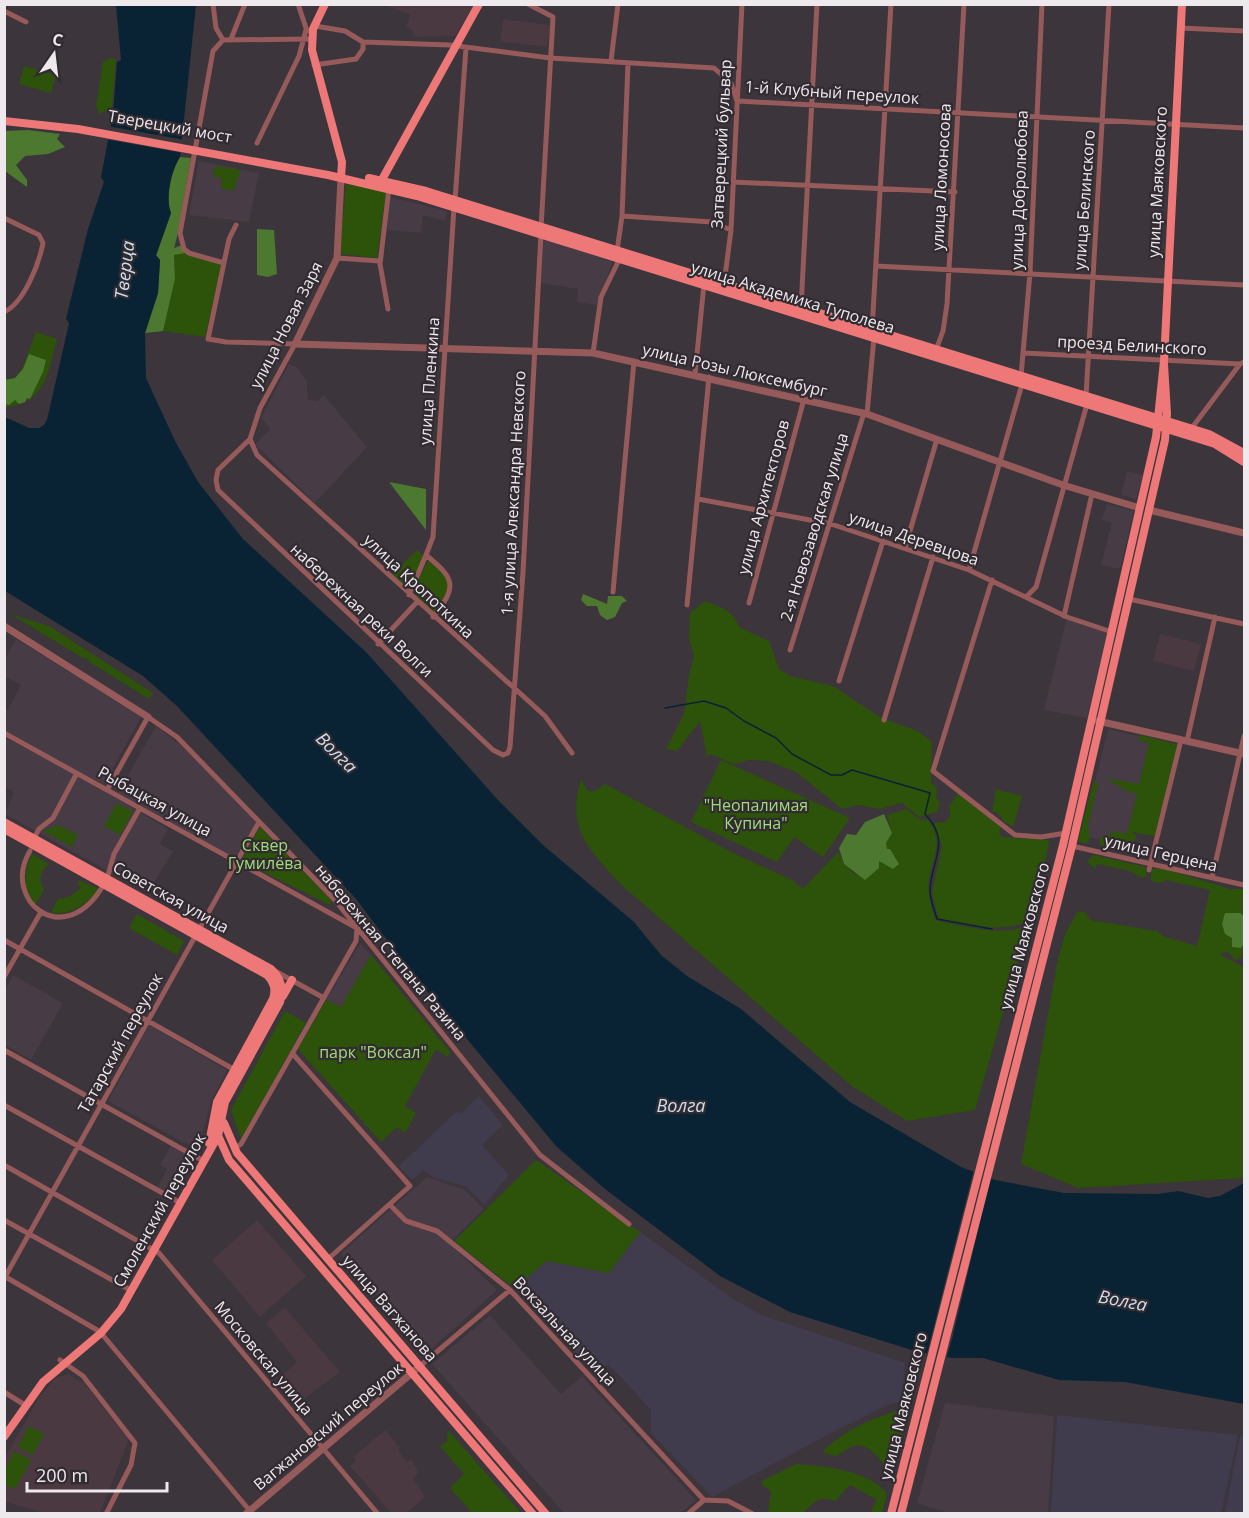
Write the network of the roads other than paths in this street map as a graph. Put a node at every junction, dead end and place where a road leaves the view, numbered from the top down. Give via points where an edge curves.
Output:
1 (213, 4) edge
2 (245, 4) edge
3 (298, 4) edge
4 (325, 4) edge
5 (479, 4) edge
6 (528, 4) edge
7 (618, 4) edge
8 (742, 4) edge
9 (817, 4) edge
10 (891, 4) edge
11 (964, 4) edge
12 (1042, 4) edge
13 (1109, 4) edge
14 (1182, 4) edge
15 (4, 11) edge
16 (26, 22) dead end
17 (1181, 28) junction
18 (1245, 32) edge
19 (310, 34) junction
20 (231, 39) junction
21 (223, 40) junction
22 (363, 42) junction
23 (456, 46) junction
24 (466, 48) junction
25 (550, 58) junction
26 (611, 61) junction
27 (628, 63) junction
28 (314, 65) junction
29 (737, 101) junction
30 (813, 105) junction
31 (885, 110) junction
32 (958, 114) junction
33 (1036, 117) junction
34 (4, 119) edge
35 (1103, 120) junction
36 (1175, 124) junction
37 (1245, 128) edge
38 (257, 143) dead end
39 (328, 172) joint
40 (342, 175) junction
41 (734, 182) junction
42 (380, 183) junction
43 (392, 186) junction
44 (808, 186) junction
45 (880, 189) junction
46 (955, 192) junction
47 (454, 204) junction
48 (622, 216) junction
49 (4, 218) edge
50 (236, 225) dead end
51 (544, 230) junction
52 (731, 230) junction
53 (619, 255) junction
54 (337, 258) junction
55 (380, 261) junction
56 (224, 263) junction
57 (876, 266) junction
58 (950, 269) junction
59 (1030, 273) junction
60 (1093, 277) junction
61 (1166, 282) junction
62 (704, 284) junction
63 (1245, 285) edge
64 (719, 286) junction
65 (801, 308) junction
66 (388, 309) dead end
67 (4, 312) edge
68 (873, 333) junction
69 (299, 336) junction
70 (295, 344) junction
71 (308, 344) junction
72 (444, 349) junction
73 (936, 350) junction
74 (535, 351) junction
75 (592, 353) junction
76 (1024, 353) junction
77 (1089, 355) junction
78 (634, 361) junction
79 (1164, 361) junction
80 (1242, 363) edge
81 (695, 374) junction
82 (709, 377) junction
83 (1022, 380) junction
84 (804, 399) junction
85 (1087, 400) junction
86 (865, 413) junction
87 (1157, 422) junction
88 (1166, 425) junction
89 (1191, 429) junction
90 (250, 439) junction
91 (937, 439) junction
92 (1242, 449) edge
93 (999, 462) junction
94 (1245, 462) edge
95 (218, 470) joint
96 (1063, 485) junction
97 (1092, 494) junction
98 (698, 499) junction
99 (1144, 509) junction
100 (772, 512) junction
101 (831, 524) junction
102 (1245, 533) edge
103 (883, 541) junction
104 (905, 548) junction
105 (426, 555) junction
106 (933, 557) junction
107 (969, 570) junction
108 (992, 580) junction
109 (613, 592) dead end
110 (410, 595) junction
111 (1026, 597) junction
112 (1129, 599) junction
113 (417, 602) junction
114 (749, 603) dead end
115 (687, 604) dead end
116 (1064, 616) junction
117 (433, 617) junction
118 (1215, 617) junction
119 (1245, 624) edge
120 (4, 626) edge
121 (1112, 633) junction
122 (378, 644) junction
123 (790, 650) dead end
124 (839, 681) dead end
125 (514, 691) junction
126 (148, 717) junction
127 (884, 720) dead end
128 (1096, 720) junction
129 (4, 733) edge
130 (1245, 736) edge
131 (1184, 740) junction
132 (508, 753) joint
133 (572, 753) dead end
134 (1242, 753) edge
135 (76, 773) junction
136 (108, 790) junction
137 (140, 808) junction
138 (4, 822) edge
139 (259, 822) junction
140 (4, 829) edge
141 (1065, 833) junction
142 (33, 845) junction
143 (1072, 846) junction
144 (236, 861) junction
145 (1151, 863) junction
146 (1149, 870) dead end
147 (1212, 878) junction
148 (106, 882) junction
149 (1245, 885) edge
150 (41, 912) junction
151 (356, 928) junction
152 (197, 932) junction
153 (4, 940) edge
154 (20, 949) junction
155 (269, 972) junction
156 (4, 977) edge
157 (292, 980) junction
158 (324, 998) junction
159 (280, 1002) junction
160 (148, 1021) junction
161 (4, 1050) edge
162 (292, 1053) junction
163 (234, 1069) junction
164 (101, 1104) junction
165 (4, 1105) edge
166 (1000, 1105) junction
167 (218, 1116) junction
168 (217, 1142) junction
169 (78, 1146) junction
170 (236, 1151) junction
171 (204, 1155) junction
172 (225, 1155) junction
173 (4, 1166) edge
174 (52, 1192) junction
175 (177, 1202) junction
176 (390, 1205) junction
177 (4, 1220) edge
178 (629, 1224) dead end
179 (29, 1233) junction
180 (153, 1249) junction
181 (328, 1259) junction
182 (5, 1276) edge
183 (131, 1290) junction
184 (510, 1290) junction
185 (99, 1332) junction
186 (62, 1361) junction
187 (420, 1366) junction
188 (412, 1373) junction
189 (4, 1392) edge
190 (23, 1404) junction
191 (4, 1428) edge
192 (4, 1437) edge
193 (323, 1449) junction
194 (704, 1500) junction
195 (248, 1512) edge
196 (106, 1514) edge
197 (378, 1514) edge
198 (533, 1514) edge
199 (546, 1514) edge
200 (688, 1514) edge
201 (753, 1514) edge
202 (891, 1514) edge
203 (901, 1514) edge

1 - 21 street via 216,28
2 - 20 street
3 - 19 street
4 - 19 main road
5 - 23 main road
6 - 25 street, 1-я улица Александра Невского via 553,17
7 - 26 street
8 - 29 street, Затверецкий бульвар
9 - 30 street
10 - 31 street, 2-я Новозаводская улица
11 - 32 street, улица Ломоносова
12 - 33 street, улица Добролюбова
13 - 35 street, улица Белинского
14 - 17 main road, улица Маяковского
15 - 16 street
17 - 18 street
17 - 36 main road, улица Маяковского
19 - 20 street, 1-й Клубный переулок
19 - 22 street, 1-й Клубный переулок via 345,31
19 - 28 main road
19 - 38 street
20 - 21 street, 1-й Клубный переулок
21 - 56 street via 213,51 180,233 189,253
22 - 23 street, 1-й Клубный переулок
22 - 28 street via 356,59
23 - 24 street, 1-й Клубный переулок
23 - 42 main road
24 - 25 street, 1-й Клубный переулок
24 - 47 street, улица Пленкина
25 - 26 street, 1-й Клубный переулок
25 - 51 street, 1-я улица Александра Невского
26 - 27 street, 1-й Клубный переулок
27 - 29 street, 1-й Клубный переулок via 714,68 731,83
27 - 48 street
28 - 40 main road via 342,162
29 - 30 street, 1-й Клубный переулок
29 - 41 street, Затверецкий бульвар
30 - 31 street, 1-й Клубный переулок
30 - 44 street
31 - 32 street, 1-й Клубный переулок
31 - 45 street, 2-я Новозаводская улица
32 - 33 street, 1-й Клубный переулок
32 - 46 street, улица Ломоносова
33 - 35 street, 1-й Клубный переулок
33 - 59 street, улица Добролюбова
34 - 39 main road, Тверецкий мост via 78,124
35 - 36 street, 1-й Клубный переулок
35 - 60 street, улица Белинского
36 - 37 street, 1-й Клубный переулок
36 - 61 main road, улица Маяковского
39 - 40 main road, улица Академика Туполева
40 - 42 main road, улица Академика Туполева
40 - 54 street, улица Новая Заря
41 - 44 street
41 - 52 street, Затверецкий бульвар
42 - 43 main road, улица Академика Туполева
43 - 47 main road, улица Академика Туполева
43 - 55 street
44 - 45 street
44 - 65 street
45 - 46 street
45 - 57 street, 2-я Новозаводская улица
46 - 58 street, улица Ломоносова
47 - 51 main road, улица Академика Туполева
47 - 72 street, улица Пленкина
48 - 52 street via 712,222
48 - 53 street
49 - 67 street via 39,235 43,241 22,297
50 - 56 street
51 - 53 main road, улица Академика Туполева
51 - 74 street, 1-я улица Александра Невского
52 - 64 street, Затверецкий бульвар
53 - 62 main road, улица Академика Туполева
53 - 64 main road, улица Академика Туполева
53 - 75 street via 600,297
54 - 55 street
54 - 69 street, улица Новая Заря
55 - 66 street
56 - 70 street, улица Розы Люксембург via 208,339
57 - 58 street
57 - 68 street, 2-я Новозаводская улица
58 - 59 street
58 - 73 street, улица Ломоносова via 945,322
59 - 60 street
59 - 76 street, улица Добролюбова
60 - 61 street
60 - 77 street, улица Белинского
61 - 63 street
61 - 79 main road, улица Маяковского
62 - 64 main road, улица Академика Туполева
62 - 81 street
64 - 65 main road, улица Академика Туполева
64 - 68 main road, улица Академика Туполева via 862,334
65 - 68 main road, улица Академика Туполева
68 - 73 main road, улица Академика Туполева
68 - 83 main road, улица Академика Туполева via 1012,381
68 - 86 street, 2-я Новозаводская улица
69 - 70 street, улица Новая Заря
69 - 71 street
70 - 71 street, улица Розы Люксембург
70 - 90 street, улица Новая Заря via 260,408
71 - 72 street, улица Розы Люксембург
72 - 74 street, улица Розы Люксембург
72 - 105 street, улица Пленкина via 433,537
73 - 83 main road, улица Академика Туполева
74 - 75 street, улица Розы Люксембург
74 - 125 street, 1-я улица Александра Невского
75 - 78 street, улица Розы Люксембург
76 - 77 street, проезд Белинского
76 - 83 street, улица Добролюбова
77 - 79 street, проезд Белинского
77 - 85 street, улица Белинского
78 - 81 street, улица Розы Люксембург
78 - 109 street
79 - 80 street, проезд Белинского
79 - 87 main road, улица Маяковского
79 - 88 main road, улица Маяковского
80 - 89 street, проезд Белинского
81 - 82 street, улица Розы Люксембург
82 - 84 street, улица Розы Люксембург
82 - 98 street
83 - 85 main road, улица Академика Туполева
83 - 85 main road, улица Академика Туполева
83 - 93 street, улица Добролюбова
84 - 86 street, улица Розы Люксембург
84 - 100 street, улица Архитекторов
85 - 87 main road, улица Академика Туполева
85 - 96 street, улица Белинского
86 - 91 street, улица Розы Люксембург
86 - 101 street, 2-я Новозаводская улица
87 - 88 main road, улица Академика Туполева
87 - 99 main road, улица Маяковского
88 - 89 main road, улица Академика Туполева
88 - 94 main road, улица Академика Туполева via 1215,444
88 - 99 main road, улица Маяковского
89 - 92 main road, улица Академика Туполева
90 - 95 street, улица Новая Заря
90 - 110 street, улица Кропоткина via 257,455
91 - 93 street, улица Розы Люксембург
91 - 104 street
93 - 96 street, улица Розы Люксембург
93 - 107 street, улица Добролюбова
95 - 122 street, набережная реки Волги via 216,487 225,500
96 - 97 street, улица Розы Люксембург
96 - 111 street, улица Белинского via 1036,587
97 - 99 street, улица Розы Люксембург
97 - 116 street
98 - 100 street, улица Деревцова
98 - 115 street
99 - 102 street, улица Розы Люксембург
99 - 112 main road, улица Маяковского
99 - 121 main road, улица Маяковского
100 - 101 street, улица Деревцова
100 - 114 street, улица Архитекторов
101 - 103 street, улица Деревцова
101 - 123 street, 2-я Новозаводская улица
103 - 104 street, улица Деревцова
103 - 124 street
104 - 106 street, улица Деревцова
105 - 110 street, улица Пленкина
105 - 117 street via 451,580 448,596
106 - 107 street, улица Деревцова
106 - 127 street
107 - 108 street, улица Деревцова
108 - 111 street, улица Деревцова
108 - 141 street via 933,771 1015,835 1041,837
110 - 113 street, улица Кропоткина
111 - 116 street, улица Деревцова
112 - 118 street
112 - 128 main road, улица Маяковского
113 - 117 street, улица Кропоткина
113 - 122 street
116 - 121 street, улица Деревцова
117 - 125 street, улица Кропоткина
118 - 119 street
118 - 131 street
120 - 126 street, набережная Степана Разина
121 - 128 main road, улица Маяковского
122 - 132 street, набережная реки Волги via 493,750
125 - 132 street, 1-я улица Александра Невского
125 - 133 street, улица Кропоткина via 545,716
126 - 136 street
126 - 139 street, набережная Степана Разина via 193,753
128 - 131 street
128 - 141 main road, улица Маяковского
128 - 143 main road, улица Маяковского
129 - 135 street, Рыбацкая улица
130 - 134 street
131 - 134 street
131 - 145 street
134 - 147 street
135 - 136 street, Рыбацкая улица
135 - 142 street via 53,819 39,830
136 - 137 street, Рыбацкая улица
137 - 144 street, Рыбацкая улица
137 - 148 street via 114,854
138 - 142 main road, Советская улица
139 - 144 street, Татарский переулок
139 - 151 street, набережная Степана Разина via 334,899
140 - 142 main road, Советская улица
141 - 166 main road, улица Маяковского
142 - 148 main road, Советская улица
142 - 148 main road, Советская улица via 47,845
142 - 150 street via 22,868 22,884 28,902
143 - 145 street, улица Герцена
143 - 166 main road, улица Маяковского
144 - 151 street, Рыбацкая улица
144 - 152 street, Татарский переулок
145 - 146 street
145 - 147 street, улица Герцена
147 - 149 street, улица Герцена
148 - 150 street via 94,902 81,912 61,917
148 - 152 main road, Советская улица
150 - 154 street
151 - 158 street via 356,941
151 - 178 street, набережная Степана Разина via 540,1155
152 - 155 main road, Советская улица
152 - 160 street, Татарский переулок
153 - 154 street
154 - 156 street
154 - 160 street
155 - 157 street, Советская улица
155 - 159 main road via 281,983
155 - 163 main road, Смоленский переулок via 274,998
157 - 158 street, Советская улица
157 - 159 main road, Смоленский переулок
158 - 162 street
159 - 167 main road, Смоленский переулок
160 - 163 street
160 - 164 street, Татарский переулок
161 - 164 street
162 - 170 street
162 - 176 street via 410,1186
163 - 167 main road, Смоленский переулок via 217,1102
164 - 169 street, Татарский переулок
164 - 171 street
165 - 169 street
166 - 202 main road, улица Маяковского
166 - 203 main road, улица Маяковского
167 - 168 main road, улица Вагжанова
167 - 170 main road, улица Вагжанова
167 - 171 main road, Смоленский переулок
168 - 170 main road
168 - 171 main road, Смоленский переулок
168 - 172 main road, улица Вагжанова
169 - 174 street, Татарский переулок
169 - 175 street
170 - 181 main road, улица Вагжанова
171 - 172 main road
171 - 175 main road, Смоленский переулок
171 - 180 main road, Смоленский переулок
172 - 188 main road, улица Вагжанова
173 - 174 street
174 - 179 street, Татарский переулок
174 - 180 street
175 - 180 main road, Смоленский переулок
176 - 181 street
176 - 184 street, Вокзальная улица via 408,1223 437,1231
177 - 179 street
179 - 182 street, Татарский переулок
179 - 183 street
180 - 183 main road, Смоленский переулок
180 - 193 street, Московская улица
181 - 187 main road, улица Вагжанова
182 - 185 street
183 - 185 main road, Смоленский переулок
184 - 187 street, Вагжановский переулок
184 - 194 street, Вокзальная улица
185 - 186 main road, Смоленский переулок
185 - 195 street
186 - 190 main road, Смоленский переулок via 37,1382
186 - 196 street via 83,1376 135,1443 134,1458
187 - 188 street, Вагжановский переулок
187 - 199 main road, улица Вагжанова
188 - 193 street, Вагжановский переулок
188 - 198 main road, улица Вагжанова
189 - 190 street
190 - 191 main road, Смоленский переулок
190 - 192 main road, Смоленский переулок
193 - 195 street, Вагжановский переулок
193 - 197 street, Московская улица
194 - 200 street
194 - 201 street via 728,1501

